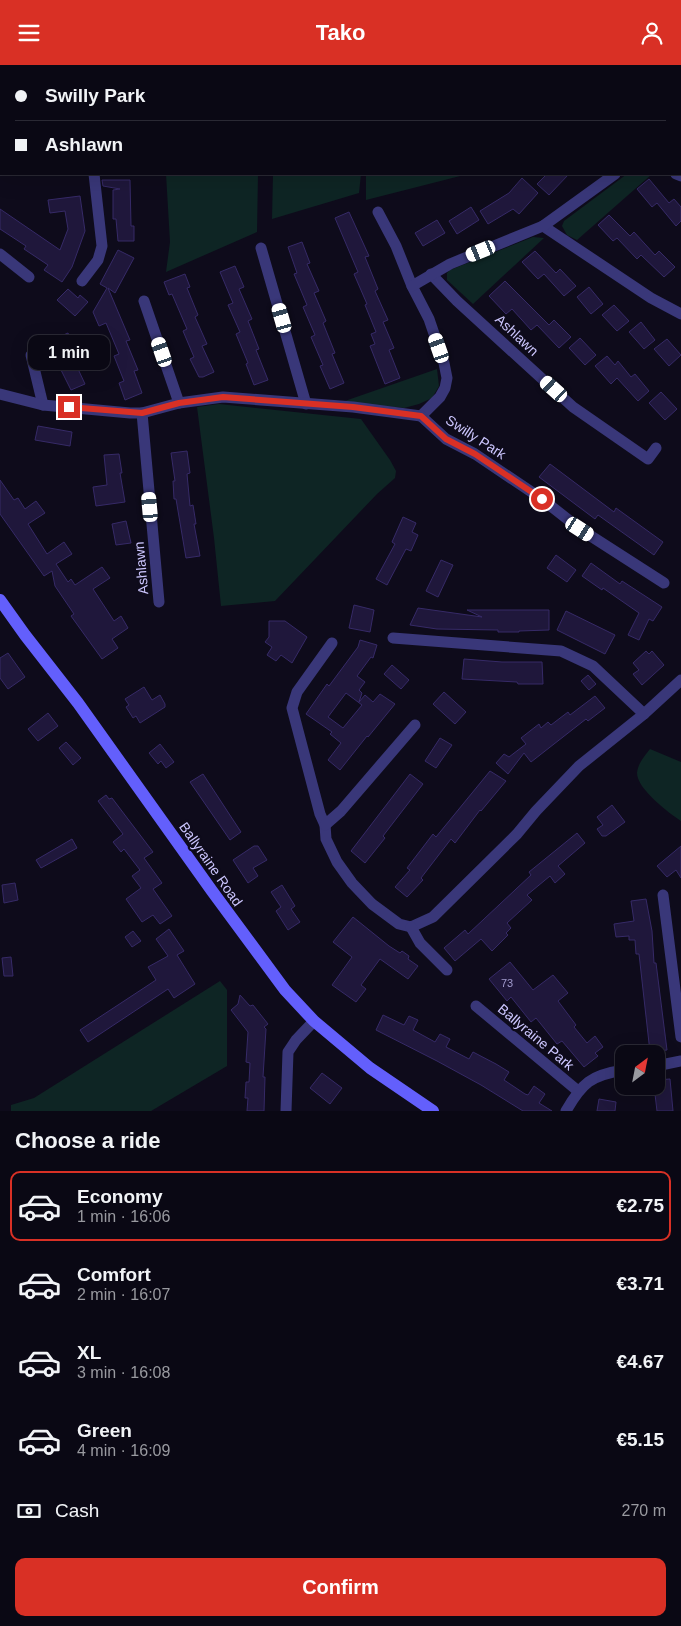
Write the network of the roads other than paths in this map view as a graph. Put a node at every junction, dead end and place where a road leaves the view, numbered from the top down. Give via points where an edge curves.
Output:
1 (94, 175) edge
2 (614, 175) edge
3 (378, 212) dead end
4 (544, 226) junction
5 (262, 247) dead end
6 (0, 254) edge
7 (431, 274) junction
8 (29, 277) dead end
9 (82, 281) dead end
10 (412, 286) junction
11 (144, 301) dead end
12 (681, 314) edge
13 (30, 355) dead end
14 (0, 394) edge
15 (179, 403) junction
16 (306, 403) junction
17 (43, 405) junction
18 (142, 413) junction
19 (421, 416) junction
20 (656, 448) dead end
21 (664, 583) dead end
22 (0, 600) edge
23 (159, 602) dead end
24 (393, 638) dead end
25 (332, 643) dead end
26 (681, 680) edge
27 (644, 714) junction
28 (415, 725) dead end
29 (324, 825) junction
30 (663, 895) dead end
31 (410, 927) junction
32 (447, 970) dead end
33 (476, 1006) dead end
34 (314, 1021) junction
35 (681, 1037) edge
36 (681, 1061) edge
37 (665, 1064) edge
38 (615, 1072) edge
39 (578, 1091) junction
40 (286, 1111) edge
41 (433, 1111) edge
42 (566, 1111) edge

1 - 9 street via 102,246 98,260
2 - 4 street
3 - 10 street
4 - 7 street
4 - 12 street via 651,298
5 - 16 street
6 - 8 street
7 - 10 street
7 - 20 street, Ashlawn via 573,407 648,459
10 - 19 street via 429,319 447,378 440,397
11 - 15 street
13 - 17 street
14 - 17 street
15 - 16 street via 223,397
15 - 18 street
16 - 19 street
17 - 18 street
18 - 23 street, Ashlawn
19 - 21 street, Swilly Park via 446,439 475,454 580,529
22 - 34 main road, Ballyraine Road via 78,703 256,953
24 - 27 street via 562,651 593,666
25 - 29 street via 297,693 292,708
26 - 27 street
27 - 31 street via 578,766 433,917
28 - 29 street via 341,811
29 - 31 street via 326,839 337,862 352,883 372,904 399,924
30 - 35 street
31 - 32 street via 420,943
33 - 39 street, Ballyraine Park
34 - 40 street via 288,1052
34 - 41 main road, Ballyraine Road via 370,1068
36 - 37 street
38 - 39 street, Ballyraine Park via 588,1081
39 - 42 street, Ballyraine Park

